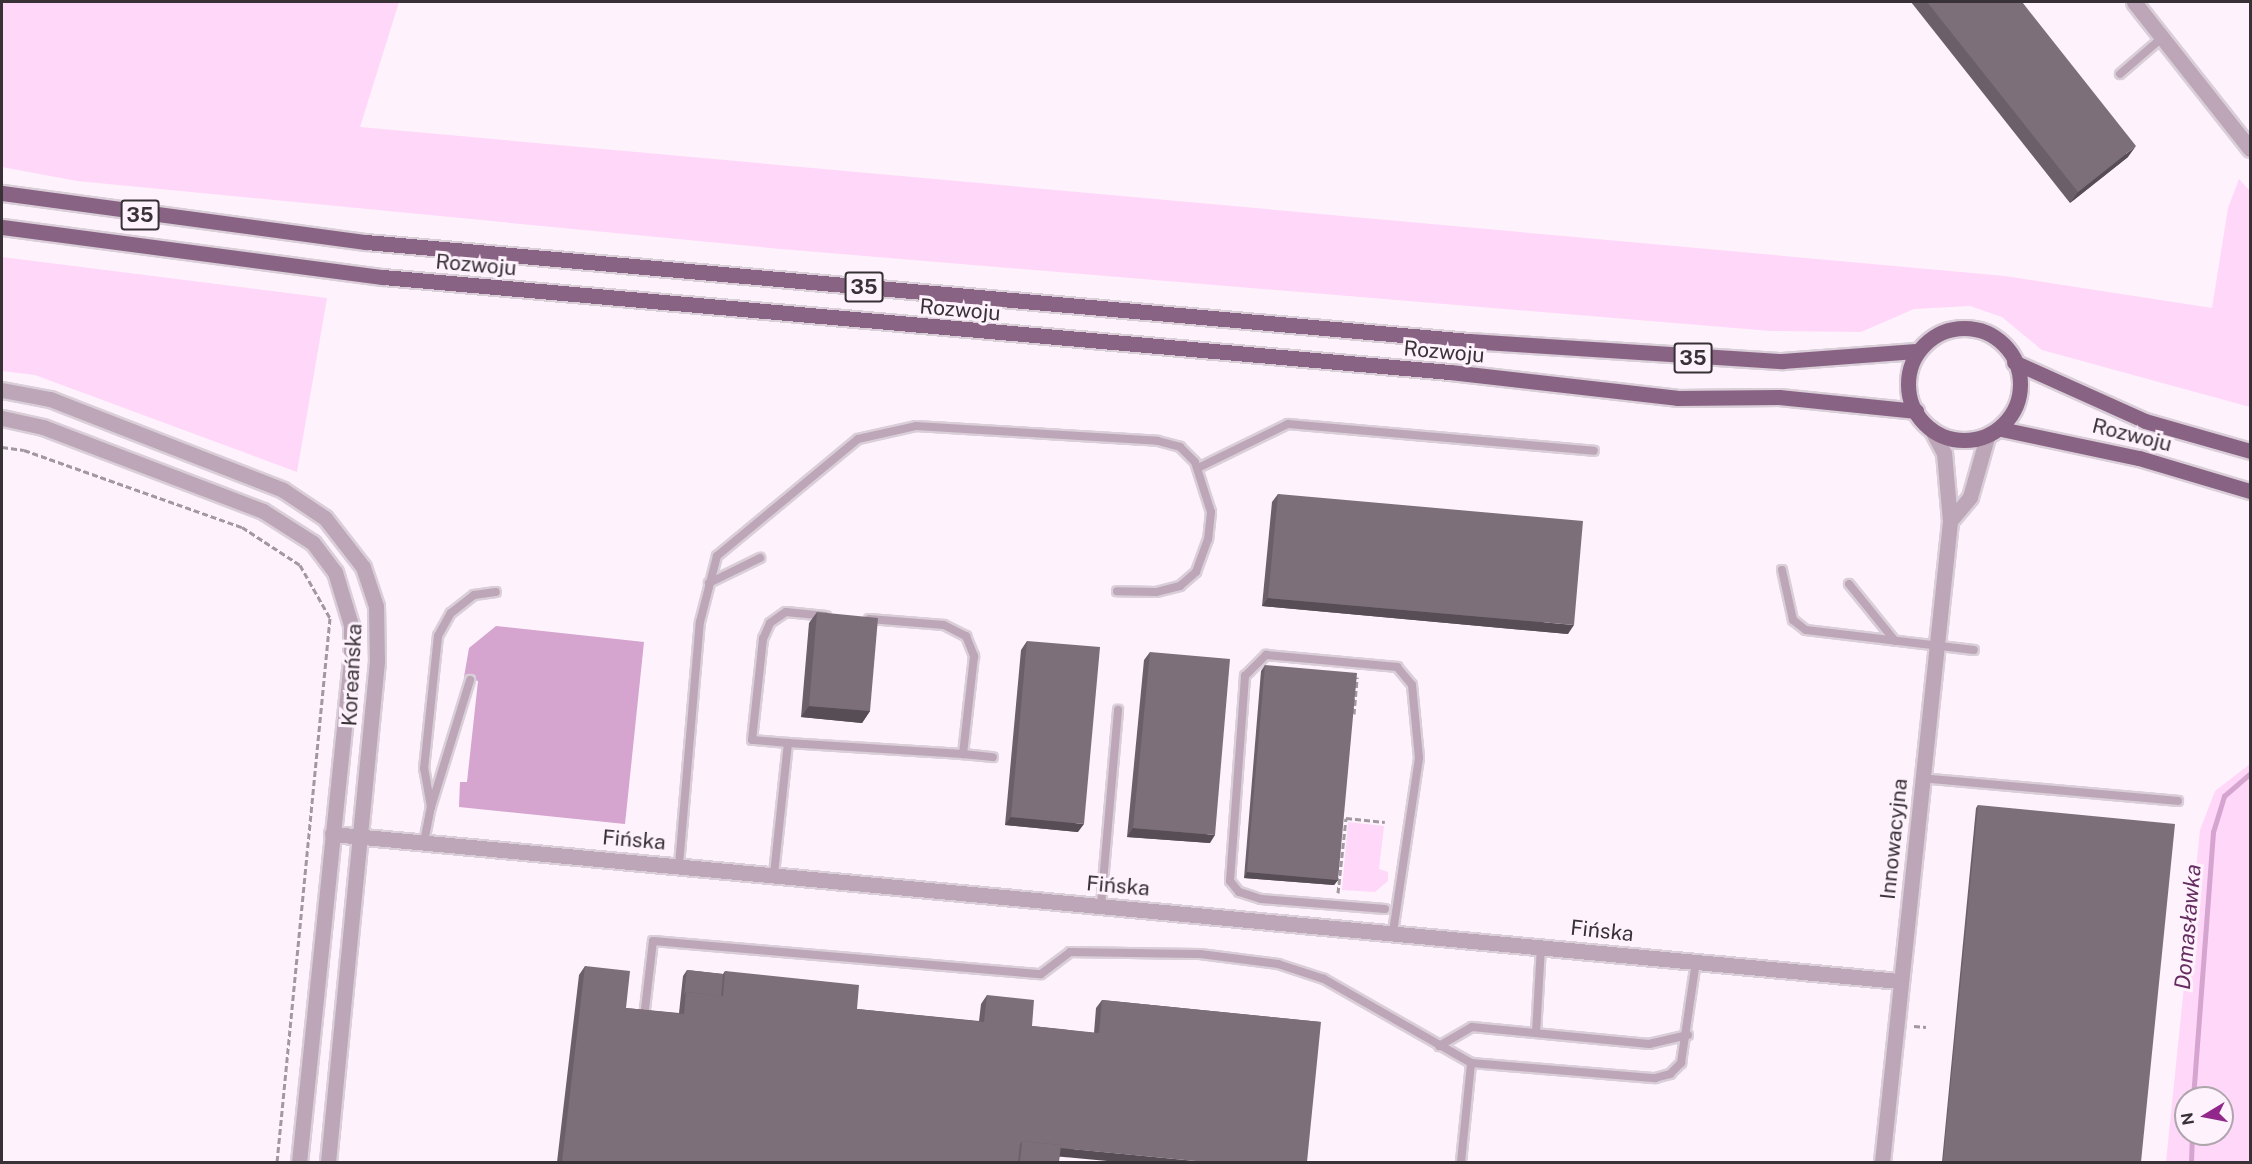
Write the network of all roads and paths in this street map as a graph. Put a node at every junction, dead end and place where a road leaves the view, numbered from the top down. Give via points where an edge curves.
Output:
1 (2134, 2) edge
2 (2163, 37) junction
3 (2120, 74) dead end
4 (2250, 149) edge
5 (2, 194) edge
6 (2, 227) edge
7 (1916, 351) junction
8 (2014, 362) junction
9 (2, 390) edge
10 (1916, 411) junction
11 (2, 418) edge
12 (1931, 429) junction
13 (2001, 429) junction
14 (1987, 437) junction
15 (2, 447) edge
16 (1594, 451) dead end
17 (2250, 451) edge
18 (1198, 468) junction
19 (2250, 491) edge
20 (1950, 521) junction
21 (760, 558) dead end
22 (1782, 570) dead end
23 (709, 584) junction
24 (1850, 584) dead end
25 (1117, 591) dead end
26 (496, 592) dead end
27 (842, 617) edge
28 (854, 618) edge
29 (1894, 640) junction
30 (1935, 645) junction
31 (1974, 650) dead end
32 (1359, 662) junction
33 (470, 680) dead end
34 (1118, 710) dead end
35 (1354, 714) edge
36 (788, 743) junction
37 (963, 754) junction
38 (993, 757) dead end
39 (1921, 778) junction
40 (2178, 801) dead end
41 (431, 807) junction
42 (1385, 822) dead end
43 (332, 834) junction
44 (360, 836) junction
45 (424, 842) junction
46 (679, 865) junction
47 (774, 874) junction
48 (1338, 895) dead end
49 (1101, 905) junction
50 (1385, 909) dead end
51 (1393, 931) junction
52 (1541, 946) junction
53 (1695, 961) junction
54 (1900, 981) junction
55 (645, 1009) edge
56 (1536, 1033) junction
57 (1689, 1035) junction
58 (1439, 1046) junction
59 (1471, 1063) junction
60 (277, 1162) edge
61 (299, 1162) edge
62 (328, 1162) edge
63 (1461, 1162) edge
64 (1882, 1162) edge

1 - 2 street
2 - 3 lane
2 - 4 street
5 - 7 main road, Rozwoju / 35 via 366,242 1469,341 1761,360
6 - 10 main road, Rozwoju / 35 via 394,278 1450,372 1677,398 1779,397
7 - 8 main road via 1941,331 1964,328 1996,340
7 - 10 main road via 1910,381
8 - 13 main road via 2021,393
8 - 17 main road, Rozwoju via 2145,421
9 - 44 street, Koreańska via 50,399 283,490 341,534 370,586 378,627
10 - 12 main road
11 - 43 street, Koreańska via 43,427 263,511 294,529 326,558 347,607 352,644
12 - 14 main road via 1960,441
12 - 20 street, Innowacyjna via 1944,453
13 - 14 main road
13 - 19 main road, Rozwoju via 2139,458
14 - 20 street via 1970,497
15 - 60 path via 24,450 242,527 300,565 330,618
16 - 18 lane via 1288,424
18 - 23 lane via 1180,447 1158,441 890,429 858,439 717,556
18 - 25 lane via 1210,512 1208,539 1196,572 1180,586 1156,592
20 - 30 street, Innowacyjna
21 - 23 lane
22 - 29 lane via 1793,620 1806,630
23 - 46 lane via 700,622
24 - 29 lane
26 - 41 lane via 474,595 451,613 438,636 424,769
27 - 36 lane via 786,612 766,630 752,740
28 - 37 lane via 944,625 966,636 974,656
29 - 30 lane
30 - 31 lane
30 - 39 street, Innowacyjna
32 - 35 path
32 - 50 lane via 1266,655 1252,665 1245,676 1227,868 1239,891 1261,899
32 - 51 lane via 1397,667 1412,685 1414,698 1419,758
33 - 41 lane
34 - 49 lane
36 - 37 lane
36 - 47 lane
37 - 38 lane
39 - 40 lane
39 - 54 street, Innowacyjna
41 - 45 lane
42 - 48 path via 1346,818
43 - 44 street, Fińska
43 - 61 street, Koreańska
44 - 45 street, Fińska
44 - 62 street, Koreańska
45 - 46 street, Fińska
46 - 47 street, Fińska
47 - 49 street, Fińska
49 - 51 street, Fińska
51 - 52 street, Fińska
52 - 53 street, Fińska
52 - 56 lane
53 - 54 street, Fińska
53 - 57 lane
54 - 64 street, Innowacyjna
55 - 58 lane via 653,940 1041,974 1070,951 1152,952 1278,964 1324,979
56 - 57 lane via 1649,1044
56 - 58 lane via 1472,1028
57 - 59 lane via 1681,1063 1670,1074 1655,1078
58 - 59 lane
59 - 63 lane

